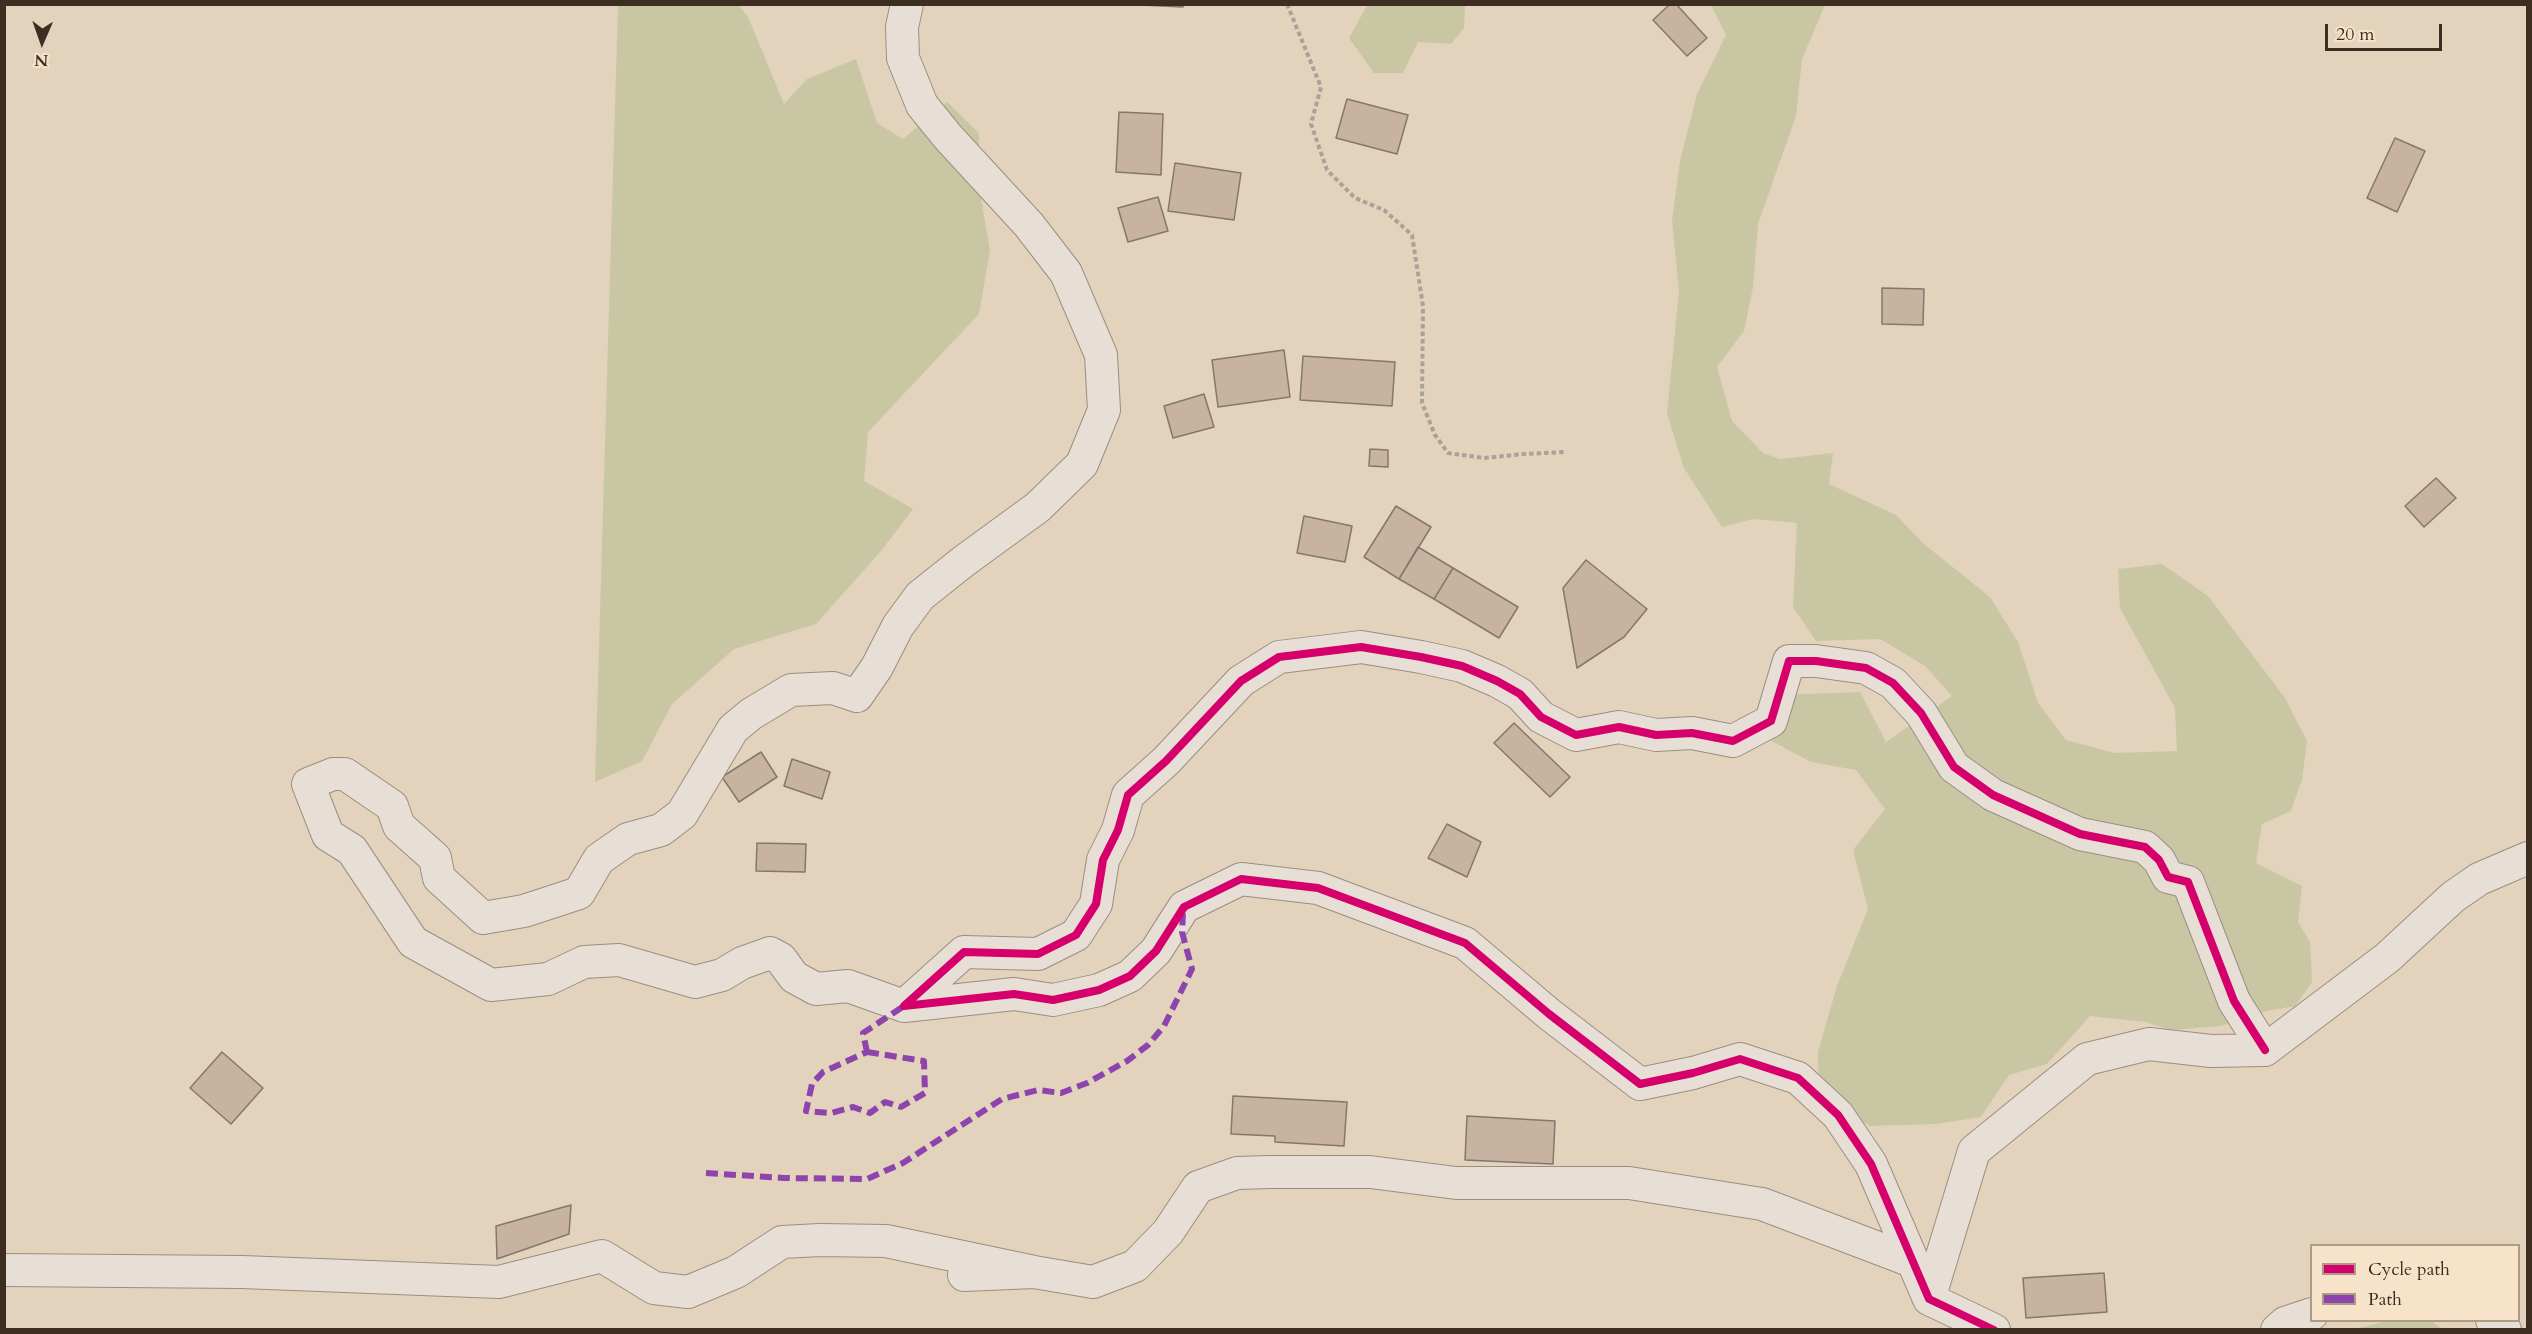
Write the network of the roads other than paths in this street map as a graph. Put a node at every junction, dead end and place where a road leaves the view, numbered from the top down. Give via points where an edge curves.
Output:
1 (907, 4) edge
2 (2528, 858) edge
3 (904, 1006) junction
4 (2265, 1050) junction
5 (1912, 1261) junction
6 (4, 1270) edge
7 (1034, 1272) junction
8 (964, 1275) dead end
9 (1929, 1299) junction
10 (2310, 1315) edge
11 (1994, 1329) edge
12 (2277, 1329) edge

1 - 3 street via 902,27 903,58 922,105 1029,225 1066,273 1101,355 1104,410 1082,464 1038,507 920,596 857,696 832,688 791,690 751,714 733,729 682,814 661,830 628,839 598,859 579,894 524,911 483,918 439,878 435,858 399,826 392,806 345,774 333,774 308,784 328,835 352,850 413,942 491,985 548,979 584,962 619,960 695,982 722,975 770,953 781,959 794,977 816,989 848,986
2 - 4 street via 2479,879 2453,897 2387,958
3 - 4 street via 964,952 1038,954 1076,935 1096,904 1103,860 1118,830 1128,795 1166,761 1241,681 1279,657 1360,647 1421,657 1462,666 1497,681 1520,694 1541,717 1576,735 1619,727 1656,735 1692,733 1733,741 1771,721 1789,661 1816,661 1866,668 1893,683 1921,713 1954,767 1993,795 2080,834 2145,847 2169,877 2188,882 2234,1001
3 - 5 street via 1014,994 1053,1000 1099,990 1130,976 1156,951 1184,907 1241,879 1318,888 1465,943 1640,1084 1740,1059 1798,1078 1838,1115 1871,1164
4 - 9 street via 2211,1051 2149,1044 2087,1059 1974,1151
5 - 7 street via 1762,1204 1629,1183 1456,1183 1370,1172 1270,1172 1238,1173 1198,1187 1168,1232 1135,1266 1093,1282
5 - 9 street
6 - 7 street via 242,1272 499,1282 602,1256 654,1288 688,1292 736,1272 782,1242 820,1240 886,1241
7 - 8 street
9 - 11 street
10 - 12 street

